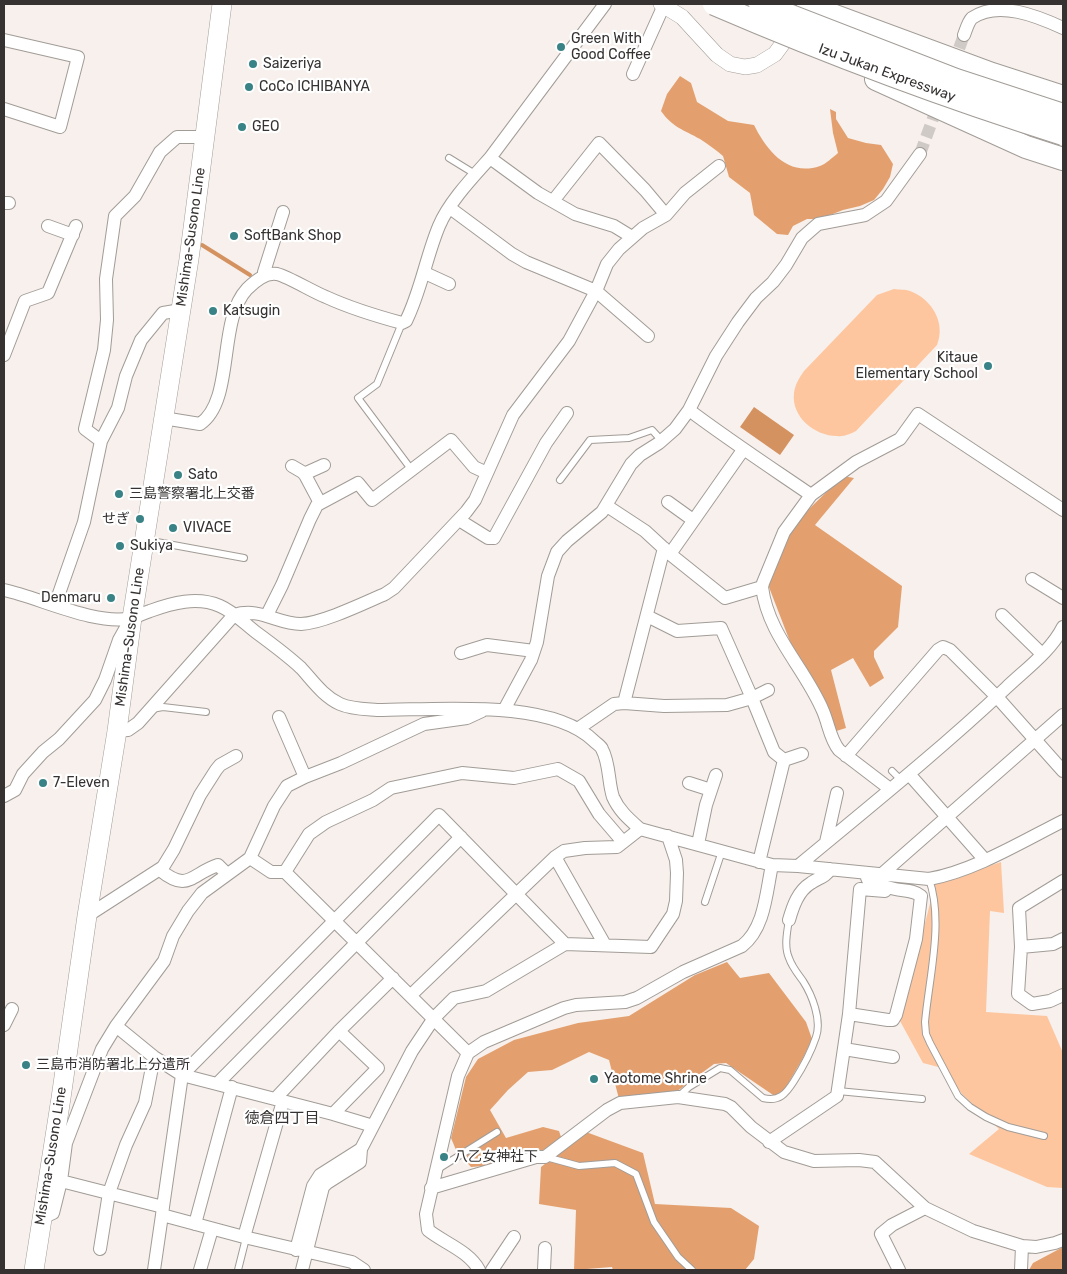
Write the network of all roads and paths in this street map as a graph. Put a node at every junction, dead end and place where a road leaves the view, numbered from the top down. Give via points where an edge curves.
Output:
1 (222, 4) edge
2 (605, 4) edge
3 (662, 4) edge
4 (704, 4) edge
5 (714, 4) edge
6 (760, 4) edge
7 (985, 6) edge
8 (806, 7) edge
9 (1063, 28) edge
10 (964, 36) tunnel mouth
11 (786, 39) junction
12 (4, 40) edge
13 (633, 74) dead end
14 (1063, 98) edge
15 (4, 109) edge
16 (1063, 115) edge
17 (969, 121) junction
18 (1063, 134) edge
19 (204, 137) junction
20 (920, 154) tunnel mouth
21 (449, 158) dead end
22 (490, 158) junction
23 (1063, 159) edge
24 (719, 166) dead end
25 (475, 174) junction
26 (553, 201) junction
27 (450, 208) junction
28 (283, 212) dead end
29 (666, 215) junction
30 (48, 226) dead end
31 (632, 237) junction
32 (425, 273) junction
33 (264, 276) junction
34 (449, 284) dead end
35 (596, 291) junction
36 (181, 310) junction
37 (402, 323) junction
38 (648, 336) dead end
39 (4, 355) edge
40 (689, 410) junction
41 (567, 413) dead end
42 (163, 418) junction
43 (101, 441) junction
44 (662, 441) junction
45 (743, 450) junction
46 (324, 465) dead end
47 (292, 466) dead end
48 (411, 469) junction
49 (487, 473) junction
50 (304, 474) junction
51 (560, 480) dead end
52 (811, 495) junction
53 (668, 502) dead end
54 (320, 503) junction
55 (607, 506) junction
56 (1063, 510) edge
57 (459, 520) junction
58 (693, 520) junction
59 (144, 540) junction
60 (667, 551) junction
61 (244, 558) dead end
62 (1032, 579) dead end
63 (762, 587) junction
64 (4, 590) edge
65 (1063, 598) edge
66 (55, 605) junction
67 (234, 615) junction
68 (267, 615) junction
69 (1002, 615) dead end
70 (647, 616) junction
71 (132, 618) junction
72 (1063, 627) edge
73 (534, 651) junction
74 (461, 653) dead end
75 (1042, 654) junction
76 (768, 690) dead end
77 (997, 697) junction
78 (752, 698) junction
79 (624, 703) junction
80 (151, 709) junction
81 (484, 710) junction
82 (504, 710) junction
83 (206, 712) dead end
84 (1063, 715) edge
85 (279, 717) dead end
86 (579, 728) junction
87 (118, 731) junction
88 (1036, 740) junction
89 (802, 754) dead end
90 (236, 756) dead end
91 (846, 756) junction
92 (784, 760) junction
93 (1063, 771) edge
94 (716, 775) dead end
95 (901, 775) junction
96 (305, 777) junction
97 (689, 783) dead end
98 (890, 789) junction
99 (710, 790) junction
100 (837, 793) dead end
101 (4, 796) edge
102 (947, 817) junction
103 (1063, 821) edge
104 (640, 829) junction
105 (668, 836) junction
106 (461, 837) junction
107 (623, 842) junction
108 (826, 842) junction
109 (698, 844) junction
110 (722, 851) junction
111 (555, 856) junction
112 (250, 858) junction
113 (985, 860) junction
114 (759, 862) junction
115 (772, 866) junction
116 (798, 866) junction
117 (830, 869) junction
118 (160, 870) junction
119 (285, 872) junction
120 (865, 873) junction
121 (227, 874) junction
122 (882, 874) junction
123 (929, 880) junction
124 (1063, 881) edge
125 (902, 890) junction
126 (516, 894) junction
127 (705, 902) dead end
128 (87, 916) junction
129 (789, 920) joint
130 (334, 921) junction
131 (1063, 939) edge
132 (356, 942) junction
133 (565, 944) junction
134 (605, 945) junction
135 (1021, 947) junction
136 (393, 978) junction
137 (1063, 994) edge
138 (412, 995) junction
139 (12, 1009) dead end
140 (849, 1014) junction
141 (434, 1018) junction
142 (4, 1025) edge
143 (116, 1026) junction
144 (340, 1031) junction
145 (844, 1050) junction
146 (468, 1053) junction
147 (154, 1057) junction
148 (893, 1057) dead end
149 (182, 1075) junction
150 (217, 1084) junction
151 (232, 1087) junction
152 (838, 1091) junction
153 (678, 1097) junction
154 (922, 1099) dead end
155 (279, 1100) junction
156 (333, 1114) junction
157 (373, 1126) junction
158 (497, 1132) dead end
159 (1044, 1136) dead end
160 (769, 1142) junction
161 (545, 1157) junction
162 (435, 1171) junction
163 (62, 1182) junction
164 (430, 1188) junction
165 (109, 1193) junction
166 (924, 1208) junction
167 (163, 1211) junction
168 (42, 1218) junction
169 (195, 1224) junction
170 (212, 1229) junction
171 (514, 1237) dead end
172 (245, 1238) junction
173 (1063, 1240) edge
174 (1022, 1246) junction
175 (100, 1248) dead end
176 (545, 1248) dead end
177 (301, 1251) junction
178 (34, 1270) edge
179 (154, 1270) edge
180 (200, 1270) edge
181 (238, 1270) edge
182 (302, 1270) edge
183 (364, 1270) edge
184 (479, 1270) edge
185 (492, 1270) edge
186 (544, 1270) edge
187 (692, 1270) edge
188 (899, 1270) edge
189 (1021, 1270) edge

1 - 19 main road, Mishima-Susono Line
2 - 22 street
3 - 11 street via 682,17 717,55 730,64 758,65 776,54
3 - 13 street
4 - 11 main road
5 - 18 highway, Izu Jukan Expressway, bridge via 872,68
6 - 16 highway, Izu Jukan Expressway, bridge via 956,80
7 - 9 street via 1020,11
7 - 10 street via 971,19
8 - 11 street
8 - 14 highway
8 - 17 highway
11 - 17 highway
12 - 15 street via 78,57 60,127
17 - 23 highway via 1026,147
19 - 36 main road, Mishima-Susono Line
19 - 43 street via 177,137 160,152 135,196 115,216 106,279 104,350 85,429
20 - 40 street via 886,201 865,215 818,224 802,238 782,271 738,322 716,356
21 - 25 lane
22 - 25 street
22 - 26 street via 538,194
24 - 29 street via 685,193
25 - 27 street
26 - 29 street via 599,143
26 - 31 street via 575,214 614,226
27 - 32 street via 439,226
27 - 35 street via 526,262
28 - 33 street
29 - 31 street
30 - 39 street via 75,230 48,293 25,301
31 - 35 street via 607,264
32 - 34 street
32 - 37 street via 410,313
33 - 37 street via 277,274 349,307
33 - 42 street via 248,288 237,307 229,331 220,387 208,416 200,424
35 - 38 street
35 - 49 street via 569,341 513,415
36 - 42 main road, Mishima-Susono Line
36 - 43 street via 163,313 141,340 126,376 118,408
37 - 48 lane via 376,384 358,398
40 - 44 street
40 - 45 street
41 - 57 street via 546,443 494,538 488,538
42 - 59 main road, Mishima-Susono Line
43 - 66 street via 84,522
44 - 51 lane via 652,430 629,438 590,440
44 - 55 street via 640,454 631,464
45 - 52 street
45 - 58 street
46 - 50 street
47 - 50 street
48 - 49 street via 451,440 474,467
48 - 54 street via 372,500 358,483
49 - 57 street via 475,500
50 - 54 street
52 - 56 street via 856,462 900,439 918,414
52 - 63 street via 784,532
53 - 58 street
54 - 68 street
55 - 60 street via 645,531
55 - 73 street via 567,541 552,561
57 - 68 street via 385,594 311,623 292,623
58 - 60 street
59 - 61 lane
59 - 71 main road, Mishima-Susono Line
60 - 63 street via 725,598
60 - 70 street
62 - 65 street
63 - 91 street via 766,612 823,712 833,742
64 - 66 street
66 - 71 street via 105,618
67 - 68 street via 248,612
67 - 71 street via 222,607 196,601 162,606
67 - 80 street
67 - 81 street via 288,656 320,689 341,705 377,710
69 - 75 street
70 - 78 street via 677,632 720,628
70 - 79 street
71 - 87 main road, Mishima-Susono Line
71 - 101 street via 118,640 95,700 22,774 15,790
72 - 75 street
73 - 74 street via 488,645
73 - 82 street
75 - 77 street
76 - 78 street
77 - 88 street
77 - 91 street via 944,647
77 - 95 street
78 - 79 street via 727,705
78 - 92 street via 774,752
79 - 86 street via 614,704
80 - 83 lane via 164,707
80 - 87 street via 133,727
81 - 82 street
81 - 96 street via 467,718 424,724
82 - 86 street via 551,718
84 - 88 street
85 - 96 street
86 - 104 street via 602,749 613,797 624,815
87 - 128 main road, Mishima-Susono Line
88 - 93 street
88 - 102 street
89 - 92 street
90 - 118 street via 216,770
91 - 98 street
92 - 114 street
94 - 99 street
95 - 98 street
95 - 102 street
96 - 112 street via 287,786
97 - 99 street
98 - 108 street
99 - 109 street
100 - 108 street
102 - 113 street
102 - 122 street
103 - 113 street
104 - 105 street
104 - 107 street
105 - 109 street
105 - 134 street via 677,874 673,914 651,947
106 - 126 street
106 - 130 street via 439,815
106 - 132 street
107 - 111 street via 617,847 564,851
107 - 119 street via 599,814 580,781 558,769 514,778 462,773 391,788 326,822 310,834
108 - 116 street
109 - 110 street
110 - 114 street
110 - 127 lane
111 - 126 street
111 - 134 street
112 - 119 street via 271,872
112 - 121 street
113 - 123 street
114 - 115 street
115 - 116 street
115 - 146 street via 756,931 742,946 683,972 638,998 564,1008 484,1042
116 - 117 street
117 - 120 street
117 - 129 street via 805,887 793,906
118 - 121 street via 183,882 218,864
118 - 128 street
119 - 130 street
120 - 122 street
120 - 125 street via 868,880
121 - 143 street via 202,893 188,911 173,936 164,961
122 - 123 street
123 - 159 lane via 936,928 925,1022 930,1043 958,1096 970,1107 1008,1127
124 - 135 street via 1019,908
125 - 140 street via 860,889
125 - 140 street via 917,893 922,900 896,1015 893,1020 888,1020
126 - 133 street
126 - 138 street
128 - 168 main road, Mishima-Susono Line
129 - 153 lane via 788,958 809,992 817,1024 817,1036 791,1085 778,1099 770,1100 763,1098 730,1070 720,1068
130 - 132 street
130 - 149 street
131 - 135 street via 1053,944
132 - 136 street
132 - 150 street
133 - 134 street
133 - 141 street via 486,991 454,998
135 - 137 street via 1018,994 1032,1004 1050,1001
136 - 138 street
136 - 144 street
138 - 141 street
139 - 142 street
140 - 145 street
141 - 146 street
141 - 157 street via 412,1050
143 - 147 street
143 - 163 street via 102,1049 66,1144
144 - 155 street
144 - 156 street via 378,1068
145 - 148 street
145 - 152 street
146 - 162 street via 458,1076
147 - 149 street
147 - 165 street via 145,1103
149 - 150 street
149 - 167 street
150 - 151 street
151 - 155 street
151 - 169 street
152 - 154 lane
152 - 160 street via 837,1096
153 - 160 street via 725,1104
153 - 161 street via 620,1103
155 - 156 street
155 - 172 street
156 - 157 street
157 - 177 street via 362,1149 318,1176 313,1186
158 - 162 lane
160 - 166 street via 784,1152 814,1161 875,1162
161 - 164 street
161 - 187 lane via 578,1166 615,1163 636,1174 654,1222 678,1257
162 - 164 street
163 - 165 street
163 - 168 street via 53,1213
164 - 184 street via 426,1214 428,1230 470,1258
165 - 167 street
165 - 175 street
166 - 174 street via 973,1232
166 - 188 street via 881,1234
167 - 169 street
167 - 179 street
168 - 178 main road, Mishima-Susono Line
169 - 170 street
170 - 172 street
170 - 180 street
171 - 185 street
172 - 177 street
172 - 181 lane
173 - 174 street via 1036,1247
174 - 189 street
176 - 186 street
177 - 182 street
177 - 183 street via 352,1262

